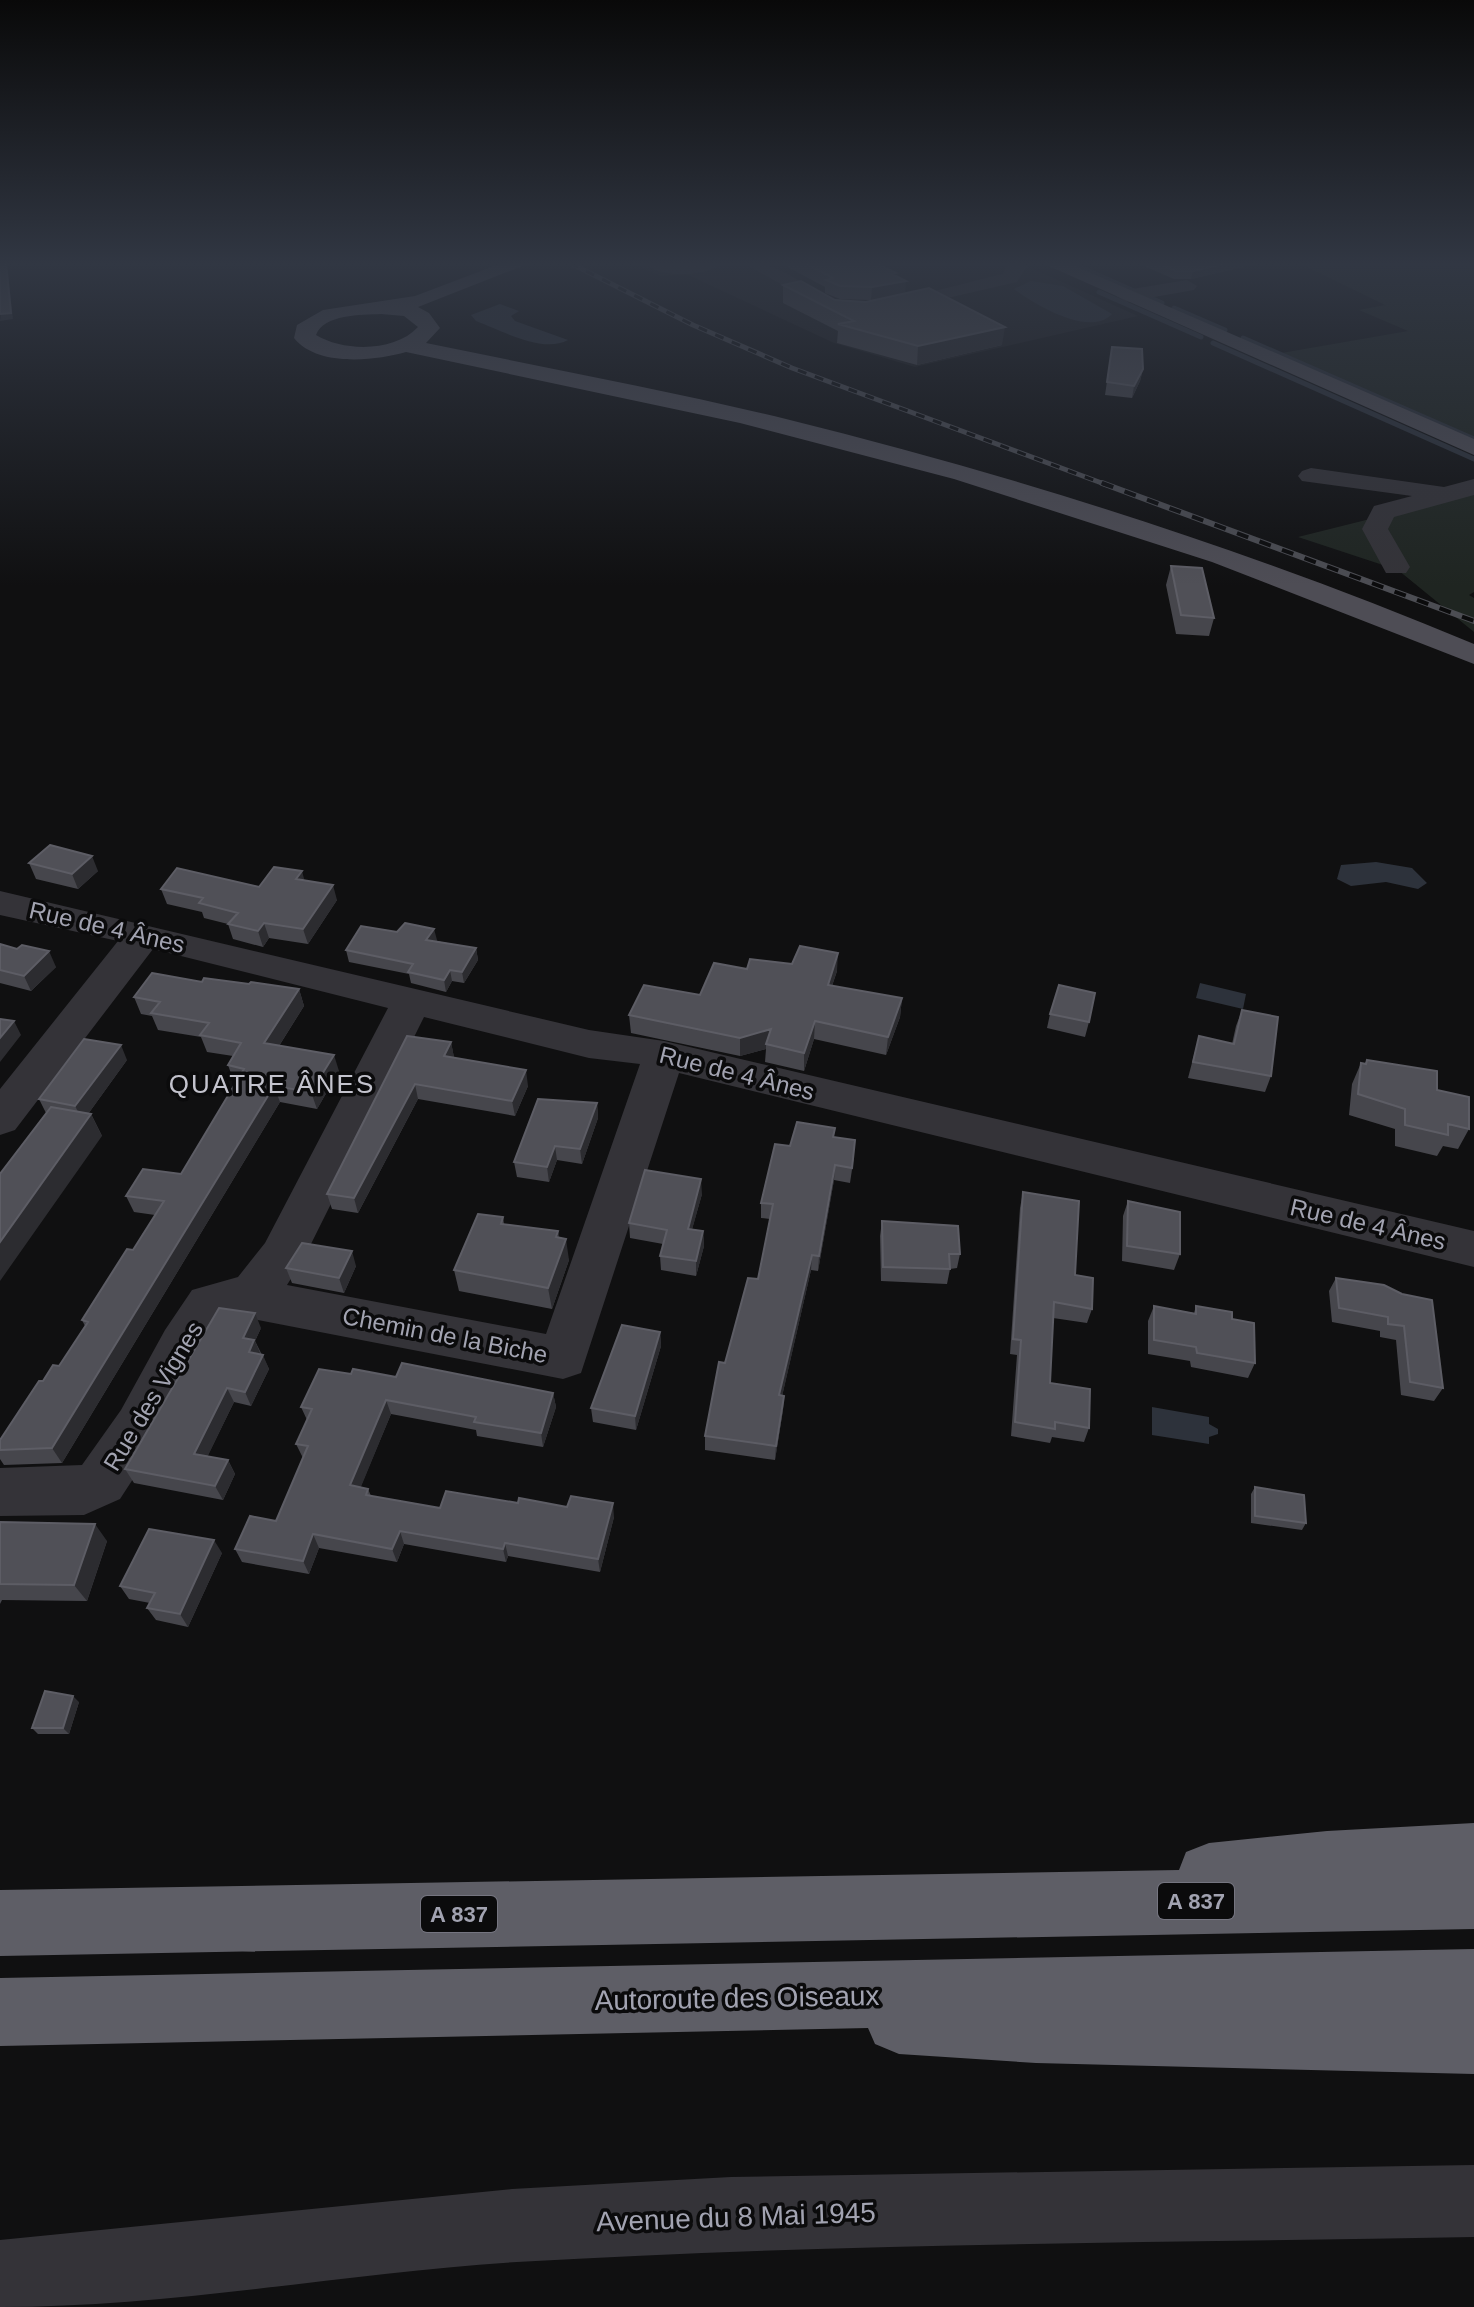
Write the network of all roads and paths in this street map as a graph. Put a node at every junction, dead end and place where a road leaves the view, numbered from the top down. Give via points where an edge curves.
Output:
1 (528, 371) edge
2 (548, 371) edge
3 (1297, 371) edge
4 (593, 384) junction
5 (1474, 448) edge
6 (1311, 476) dead end
7 (1463, 490) edge
8 (1396, 567) dead end
9 (1474, 655) edge
10 (0, 903) edge
11 (144, 935) junction
12 (413, 999) junction
13 (664, 1055) junction
14 (0, 1119) edge
15 (1474, 1249) edge
16 (250, 1297) junction
17 (0, 1492) edge
18 (1474, 1855) edge
19 (1474, 1897) edge
20 (918, 1905) junction
21 (0, 1923) edge
22 (1474, 1982) edge
23 (589, 2001) junction
24 (0, 2012) edge
25 (1474, 2040) edge
26 (1474, 2201) edge
27 (0, 2277) edge

1 - 4 main road
2 - 4 main road
3 - 5 main road
4 - 9 main road via 786,426 1058,501 1352,603
6 - 7 street
7 - 8 street via 1383,512 1375,529
10 - 11 street, Rue de 4 Ânes
11 - 12 street, Rue de 4 Ânes
11 - 14 street
12 - 13 street, Rue de 4 Ânes via 589,1044
12 - 16 street via 282,1256
13 - 15 street, Rue de 4 Ânes
13 - 16 street, Chemin de la Biche via 563,1358
16 - 17 street, Rue des Vignes via 231,1296 209,1304 101,1482 84,1491
18 - 20 highway via 1327,1863
19 - 20 highway, A 837
20 - 21 highway, A 837
22 - 23 highway, Autoroute des Oiseaux
23 - 24 highway, Autoroute des Oiseaux
23 - 25 highway via 1036,2029
26 - 27 street, Avenue du 8 Mai 1945 via 700,2216 512,2226

